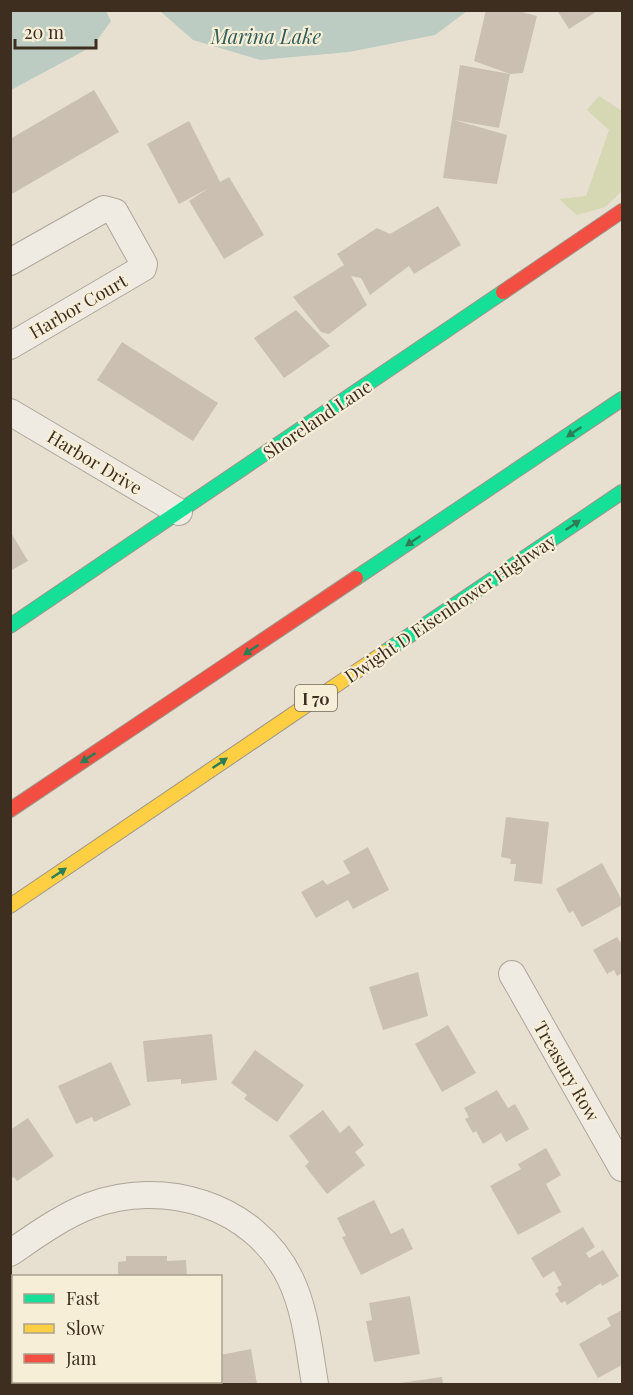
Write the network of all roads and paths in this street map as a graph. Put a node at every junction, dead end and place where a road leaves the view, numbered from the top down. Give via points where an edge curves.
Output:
1 (622, 211) edge
2 (10, 262) edge
3 (10, 346) edge
4 (622, 399) edge
5 (10, 412) edge
6 (622, 492) edge
7 (179, 512) junction
8 (10, 626) edge
9 (10, 810) edge
10 (10, 906) edge
11 (512, 974) dead end
12 (622, 1168) edge
13 (10, 1253) edge
14 (315, 1384) edge

1 - 7 main road, Shoreland Lane
2 - 3 street, Harbor Court via 104,209 115,212 144,264
4 -> 9 main road
5 - 7 street, Harbor Drive
10 -> 6 main road, Dwight D Eisenhower Highway / I 70
7 - 8 main road, Shoreland Lane
11 - 12 street, Treasury Row
13 - 14 street via 67,1217 115,1199 165,1195 204,1202 259,1236 284,1266 300,1301

